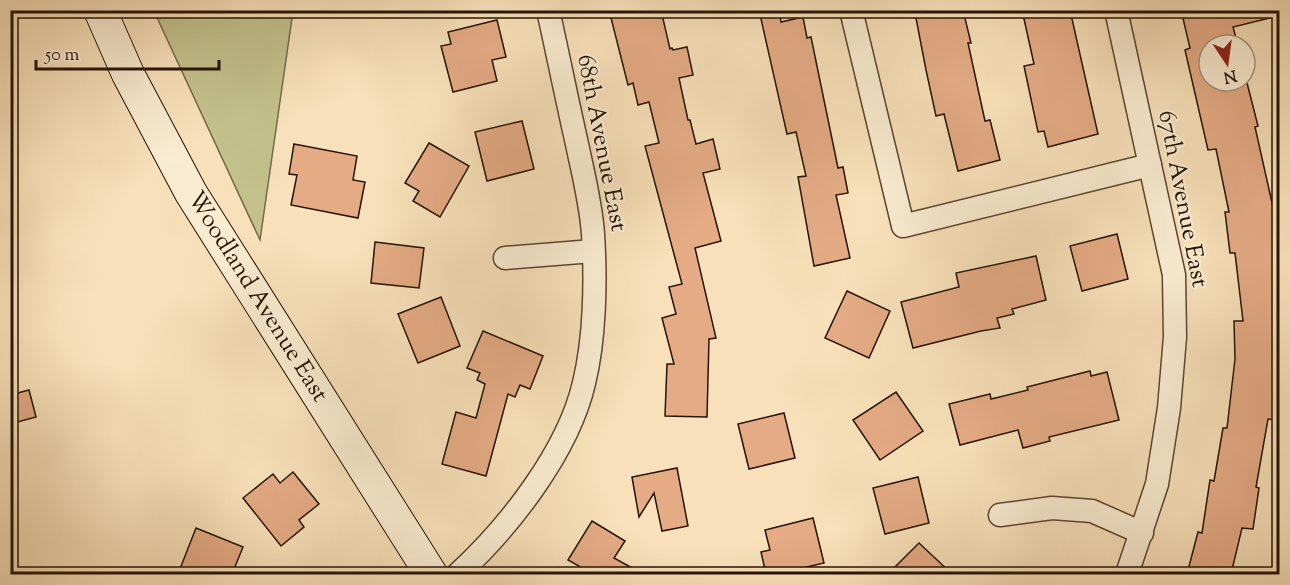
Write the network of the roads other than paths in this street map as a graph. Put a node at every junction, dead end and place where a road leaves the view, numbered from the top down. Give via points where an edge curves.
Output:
1 (100, 10) edge
2 (548, 10) edge
3 (851, 10) edge
4 (1116, 10) edge
5 (1150, 165) junction
6 (593, 251) junction
7 (505, 258) dead end
8 (1000, 515) dead end
9 (1142, 534) junction
10 (431, 574) edge
11 (458, 574) edge
12 (1127, 574) edge

1 - 10 street, Woodland Avenue East via 128,74 191,193
2 - 6 street, 68th Avenue East via 587,191
3 - 5 street via 903,226
4 - 5 street, 67th Avenue East
5 - 9 street, 67th Avenue East via 1174,275 1175,337 1157,484
6 - 7 street, 68th Avenue East
6 - 11 street, 68th Avenue East via 593,319 584,383 571,420 545,470 510,519
8 - 9 street via 1052,508 1092,511
9 - 12 street, 67th Avenue East

